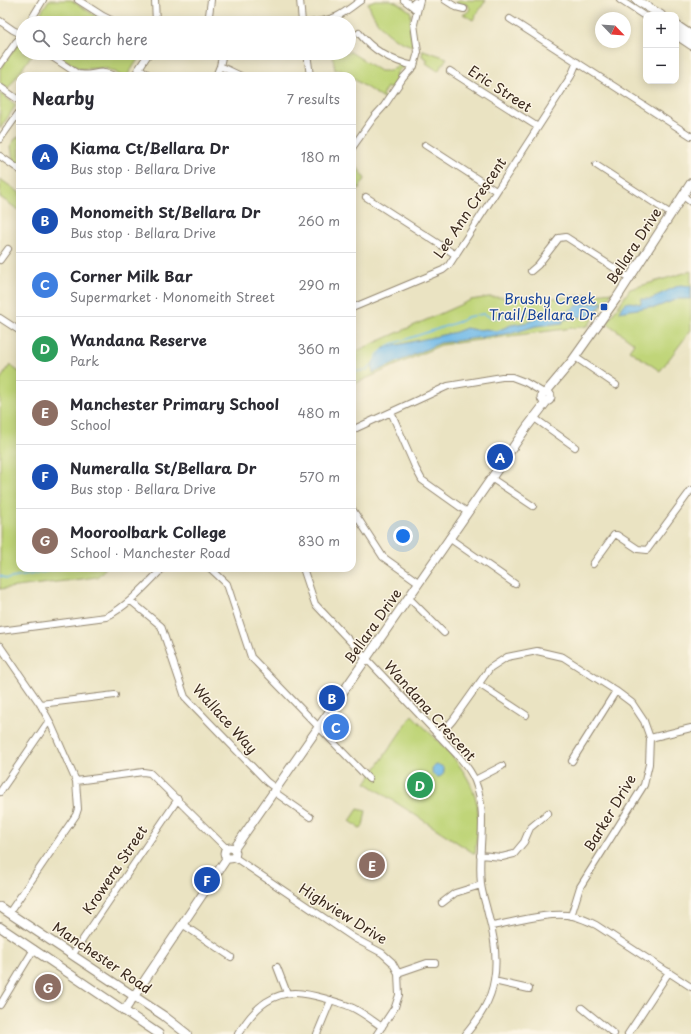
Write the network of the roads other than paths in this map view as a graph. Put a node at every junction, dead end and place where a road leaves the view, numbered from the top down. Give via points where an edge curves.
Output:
1 (43, 0) edge
2 (79, 0) edge
3 (156, 0) edge
4 (211, 0) edge
5 (300, 0) edge
6 (361, 0) edge
7 (445, 0) edge
8 (620, 0) edge
9 (638, 1) edge
10 (415, 4) edge
11 (464, 9) dead end
12 (209, 12) junction
13 (651, 12) edge
14 (656, 12) edge
15 (643, 15) edge
16 (33, 16) edge
17 (103, 16) edge
18 (156, 16) edge
19 (209, 16) edge
20 (210, 16) edge
21 (301, 16) edge
22 (338, 16) edge
23 (510, 19) dead end
24 (0, 21) edge
25 (679, 27) edge
26 (16, 33) edge
27 (359, 33) dead end
28 (679, 33) edge
29 (691, 35) edge
30 (679, 38) edge
31 (16, 42) edge
32 (691, 42) edge
33 (691, 46) edge
34 (57, 60) edge
35 (144, 60) edge
36 (222, 60) edge
37 (308, 60) edge
38 (579, 63) junction
39 (0, 65) edge
40 (414, 66) junction
41 (220, 67) junction
42 (139, 68) junction
43 (450, 71) dead end
44 (75, 72) edge
45 (136, 72) edge
46 (144, 72) edge
47 (218, 72) edge
48 (233, 72) edge
49 (309, 72) edge
50 (0, 87) edge
51 (16, 98) edge
52 (16, 117) edge
53 (538, 127) junction
54 (691, 136) edge
55 (0, 139) edge
56 (356, 142) edge
57 (425, 144) dead end
58 (0, 156) edge
59 (596, 165) dead end
60 (16, 167) edge
61 (691, 183) edge
62 (496, 191) junction
63 (683, 196) junction
64 (366, 197) dead end
65 (691, 202) edge
66 (671, 214) junction
67 (8, 249) dead end
68 (456, 255) junction
69 (0, 260) edge
70 (531, 271) dead end
71 (630, 278) junction
72 (356, 306) edge
73 (0, 318) edge
74 (16, 328) edge
75 (575, 357) junction
76 (616, 385) dead end
77 (545, 396) junction
78 (391, 412) junction
79 (534, 417) junction
80 (356, 428) edge
81 (575, 447) dead end
82 (491, 478) junction
83 (691, 490) edge
84 (533, 506) dead end
85 (467, 512) junction
86 (356, 515) edge
87 (449, 538) junction
88 (594, 564) dead end
89 (159, 572) edge
90 (215, 572) edge
91 (304, 572) edge
92 (418, 582) junction
93 (516, 584) dead end
94 (408, 597) junction
95 (131, 600) junction
96 (0, 631) edge
97 (444, 632) dead end
98 (0, 646) edge
99 (4, 654) junction
100 (366, 658) junction
101 (0, 660) edge
102 (479, 684) junction
103 (616, 691) junction
104 (115, 695) dead end
105 (40, 704) junction
106 (526, 715) dead end
107 (50, 722) junction
108 (318, 727) junction
109 (691, 728) edge
110 (439, 736) junction
111 (650, 738) junction
112 (572, 761) dead end
113 (502, 766) dead end
114 (369, 779) dead end
115 (475, 780) junction
116 (76, 781) junction
117 (274, 790) junction
118 (0, 792) edge
119 (178, 799) junction
120 (548, 813) dead end
121 (310, 817) dead end
122 (230, 853) junction
123 (480, 855) junction
124 (481, 885) junction
125 (442, 903) dead end
126 (0, 907) edge
127 (9, 913) junction
128 (571, 916) junction
129 (182, 924) junction
130 (492, 926) junction
131 (0, 927) edge
132 (34, 949) junction
133 (73, 954) junction
134 (231, 956) dead end
135 (435, 963) dead end
136 (277, 967) dead end
137 (669, 972) junction
138 (398, 973) junction
139 (494, 981) junction
140 (691, 987) edge
141 (529, 989) dead end
142 (287, 992) junction
143 (134, 996) junction
144 (330, 1000) junction
145 (0, 1004) edge
146 (582, 1008) dead end
147 (124, 1011) junction
148 (382, 1026) junction
149 (159, 1034) edge
150 (187, 1034) edge
151 (238, 1034) edge
152 (317, 1034) edge
153 (377, 1034) edge
154 (466, 1034) edge
155 (614, 1034) edge
156 (628, 1034) edge

1 - 16 street
2 - 17 street
3 - 18 street
4 - 12 street
5 - 21 street
6 - 22 street
7 - 11 street
8 - 15 street
9 - 13 main road
9 - 14 main road
10 - 40 street via 414,29 418,52
12 - 19 street
12 - 20 street
23 - 38 street
24 - 26 street
25 - 29 main road
27 - 40 street via 381,53 395,61
28 - 32 main road
30 - 33 street
31 - 39 street
34 - 44 street
35 - 42 street
36 - 41 street
37 - 49 street
38 - 53 street, Lee Ann Crescent
38 - 54 street
40 - 56 street
41 - 47 street
41 - 48 street
42 - 45 street
42 - 46 street
43 - 53 street, Eric Street
50 - 51 street
52 - 55 street
53 - 62 street, Lee Ann Crescent
57 - 62 street
58 - 60 street
59 - 66 street
61 - 63 main road, Bellara Drive
62 - 68 street, Lee Ann Crescent
63 - 65 street
63 - 66 main road, Bellara Drive
64 - 68 street
66 - 71 main road, Bellara Drive
67 - 69 street
68 - 72 street, Lee Ann Crescent via 443,270
70 - 71 street via 559,238 566,237
71 - 75 main road, Bellara Drive
73 - 74 street
75 - 76 street
75 - 77 main road, Bellara Drive
77 - 78 street via 531,385 517,378 507,377 448,386
77 - 79 main road, Bellara Drive
78 - 80 street
78 - 85 street via 422,480
79 - 81 street
79 - 82 main road, Bellara Drive
82 - 84 street
82 - 85 main road, Bellara Drive
83 - 88 street via 647,550 638,549 617,535
85 - 87 main road, Bellara Drive
86 - 92 street via 383,557
87 - 92 main road, Bellara Drive
87 - 93 street
89 - 95 street
90 - 108 street via 227,584 251,657
91 - 100 street, Wandana Crescent via 315,604
92 - 94 main road, Bellara Drive
94 - 97 street
94 - 100 main road, Bellara Drive
95 - 96 street via 106,617
95 - 117 street, Wallace Way via 161,626 184,697
98 - 99 street
99 - 101 street
99 - 105 street
100 - 108 main road, Bellara Drive
100 - 110 street, Wandana Crescent
102 - 103 street, Barker Drive via 490,668 507,657 537,651 563,657
102 - 106 street
102 - 110 street, Barker Drive
103 - 111 street, Barker Drive via 632,704 644,721
103 - 112 street
104 - 105 street
105 - 107 street
107 - 116 street
107 - 118 street
108 - 114 street
108 - 117 main road, Bellara Drive
109 - 111 street
110 - 115 street, Wandana Crescent via 460,758
111 - 128 street, Barker Drive via 649,764 644,785 580,886
113 - 115 street
115 - 123 street, Wandana Crescent via 483,812
116 - 119 street, Highview Drive via 147,772 154,775
116 - 127 street via 76,815
117 - 121 street, Wallace Way
117 - 122 main road, Bellara Drive
119 - 122 street, Highview Drive
119 - 133 street, Krowera Street
120 - 123 street via 530,828 524,842 514,854 502,857
122 - 129 main road, Bellara Drive
122 - 138 street, Highview Drive via 354,938 382,953 392,962
123 - 124 street, Wandana Crescent
124 - 125 street via 455,893
124 - 130 street, Wandana Crescent
126 - 127 main road, Manchester Road
127 - 133 main road, Manchester Road
128 - 130 street via 547,916
128 - 137 street via 596,925
129 - 134 street
129 - 143 main road, Bellara Drive
130 - 139 street, Wandana Crescent via 496,958
131 - 132 main road
132 - 145 street
132 - 147 main road
133 - 143 main road, Manchester Road
135 - 138 street via 427,963
136 - 142 street
137 - 140 street
137 - 156 street
138 - 148 street via 398,995
139 - 141 street
139 - 154 street, Wandana Crescent via 489,999
142 - 144 street via 305,993
142 - 151 street via 255,1010
143 - 147 main road, Bellara Drive
143 - 150 main road, Manchester Road
144 - 148 street via 354,1008
144 - 152 street
146 - 155 street
147 - 149 main road
148 - 153 street

